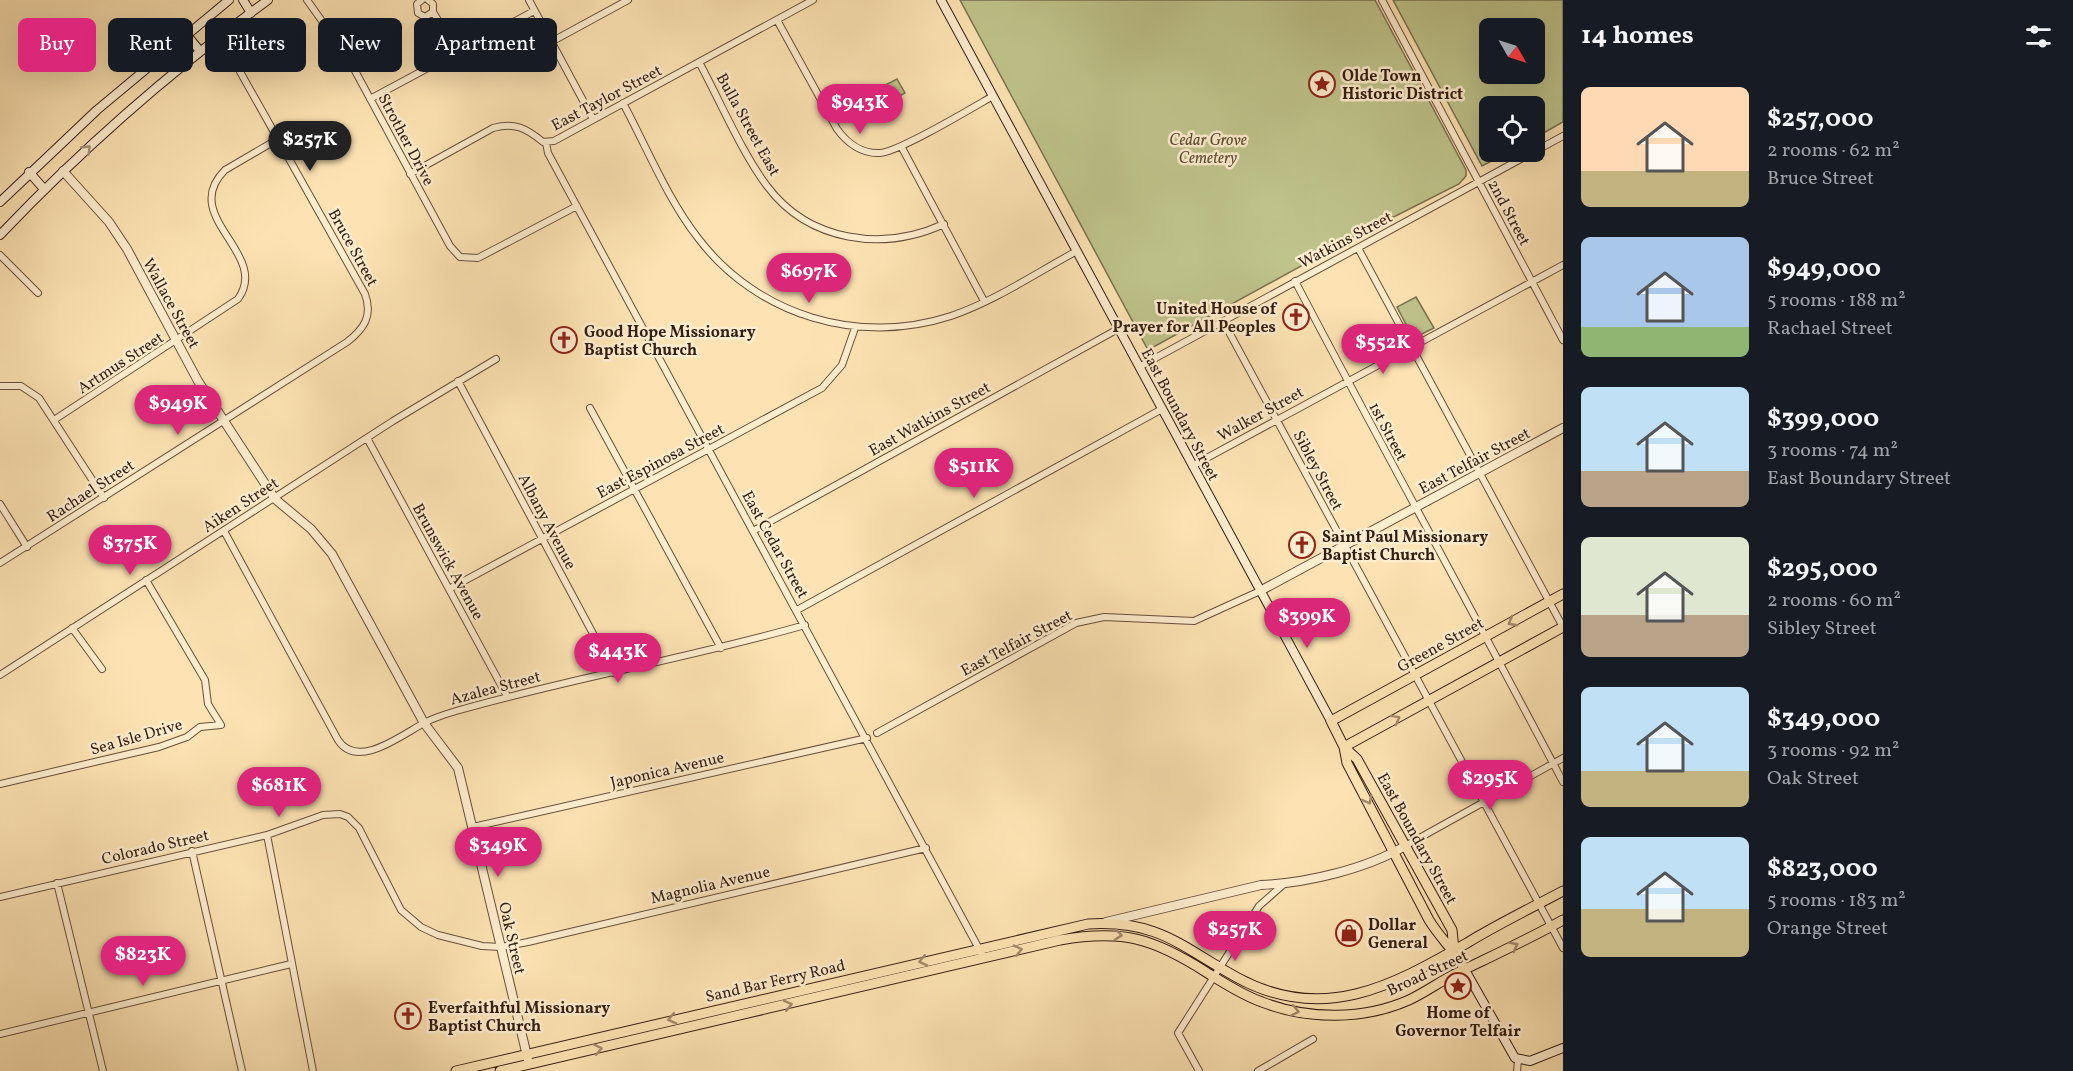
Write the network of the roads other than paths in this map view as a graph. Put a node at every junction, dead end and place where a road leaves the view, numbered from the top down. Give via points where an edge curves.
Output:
1 (229, 0) edge
2 (243, 0) edge
3 (268, 0) edge
4 (307, 0) edge
5 (422, 0) edge
6 (428, 0) edge
7 (528, 0) edge
8 (628, 0) edge
9 (813, 0) edge
10 (941, 0) edge
11 (1382, 0) edge
12 (534, 11) junction
13 (251, 12) junction
14 (433, 12) junction
15 (243, 18) edge
16 (437, 18) edge
17 (521, 18) edge
18 (538, 18) edge
19 (777, 20) junction
20 (193, 28) edge
21 (557, 39) edge
22 (193, 42) edge
23 (205, 48) edge
24 (201, 51) junction
25 (557, 53) edge
26 (699, 62) junction
27 (142, 72) edge
28 (240, 72) edge
29 (421, 72) edge
30 (993, 96) junction
31 (370, 99) junction
32 (623, 103) junction
33 (593, 119) junction
34 (1563, 136) edge
35 (278, 139) junction
36 (546, 143) junction
37 (902, 146) junction
38 (63, 171) junction
39 (29, 172) junction
40 (410, 174) junction
41 (1479, 182) junction
42 (44, 189) junction
43 (0, 202) edge
44 (577, 206) junction
45 (944, 224) junction
46 (0, 235) edge
47 (1358, 248) junction
48 (1077, 251) junction
49 (0, 255) edge
50 (1563, 265) edge
51 (1295, 281) junction
52 (1532, 282) junction
53 (38, 293) dead end
54 (984, 301) junction
55 (368, 316) joint
56 (1223, 321) junction
57 (855, 328) junction
58 (1118, 329) junction
59 (1563, 340) edge
60 (178, 341) junction
61 (1412, 345) junction
62 (496, 359) dead end
63 (1139, 366) junction
64 (458, 381) junction
65 (1348, 381) junction
66 (0, 386) edge
67 (590, 408) dead end
68 (1162, 409) junction
69 (1276, 419) junction
70 (54, 420) junction
71 (224, 421) junction
72 (1563, 428) edge
73 (367, 438) junction
74 (708, 449) junction
75 (1192, 466) junction
76 (1480, 473) junction
77 (635, 489) junction
78 (104, 498) junction
79 (275, 499) junction
80 (0, 504) edge
81 (1415, 507) junction
82 (224, 531) junction
83 (753, 531) junction
84 (542, 539) junction
85 (1344, 545) junction
86 (27, 547) junction
87 (0, 563) edge
88 (146, 580) junction
89 (450, 589) junction
90 (1260, 591) junction
91 (1563, 594) edge
92 (1549, 602) junction
93 (797, 610) junction
94 (805, 625) junction
95 (1563, 627) edge
96 (72, 628) junction
97 (1487, 635) junction
98 (722, 648) junction
99 (1500, 662) junction
100 (102, 669) dead end
101 (614, 673) junction
102 (0, 675) edge
103 (1415, 675) junction
104 (507, 696) junction
105 (1429, 701) junction
106 (1331, 721) junction
107 (424, 723) junction
108 (877, 733) dead end
109 (867, 738) junction
110 (1344, 747) junction
111 (1563, 758) edge
112 (1553, 763) junction
113 (1563, 782) edge
114 (0, 784) edge
115 (1483, 802) junction
116 (473, 827) junction
117 (267, 835) junction
118 (1405, 846) junction
119 (926, 848) junction
120 (192, 851) junction
121 (1395, 852) junction
122 (57, 883) junction
123 (1285, 884) junction
124 (1563, 891) edge
125 (0, 897) edge
126 (1539, 904) junction
127 (1563, 920) edge
128 (1102, 923) junction
129 (1552, 926) junction
130 (1060, 940) joint
131 (501, 947) junction
132 (980, 948) junction
133 (1563, 948) edge
134 (1454, 950) junction
135 (984, 958) junction
136 (291, 964) junction
137 (1219, 966) junction
138 (1465, 970) junction
139 (1213, 976) junction
140 (221, 980) junction
141 (88, 1012) junction
142 (0, 1034) edge
143 (1314, 1039) dead end
144 (1563, 1048) edge
145 (528, 1059) junction
146 (1518, 1061) junction
147 (103, 1071) edge
148 (242, 1071) edge
149 (313, 1071) edge
150 (456, 1071) edge
151 (500, 1071) edge
152 (1199, 1071) edge
153 (1258, 1071) edge
154 (1517, 1071) edge

1 - 20 main road
2 - 13 main road
3 - 13 main road
4 - 31 street, Strother Drive via 347,56
5 - 14 street via 417,4 418,13 425,17
6 - 14 street via 433,4
7 - 12 street
8 - 21 street
9 - 19 street, East Taylor Street
10 - 30 main road, East Boundary Street
11 - 41 street, 2nd Street
12 - 17 street
12 - 18 street
13 - 15 main road
14 - 16 street
19 - 26 street, East Taylor Street
19 - 37 street via 843,137 858,148 873,152
22 - 24 main road
23 - 24 main road
38 -> 24 main road
25 - 33 street
26 - 32 street, East Taylor Street
26 - 45 street, Bulla Street East via 764,181 784,204 805,219 836,234 874,240 912,236
27 - 39 main road
28 - 35 street, Bruce Street
29 - 31 street
30 - 37 street
30 - 48 main road, East Boundary Street
31 - 40 street, Strother Drive
32 - 33 street, East Taylor Street
32 - 57 street via 682,214 718,262 780,306
33 - 36 street, East Taylor Street
34 - 41 street, Watkins Street
35 - 55 street, Bruce Street via 365,294
35 - 60 street, Artmus Street via 234,164 214,185 211,205 243,264 246,286 231,305
36 - 40 street, East Taylor Street via 524,127 507,124
36 - 44 street, East Cedar Street
37 - 45 street
38 - 42 main road
38 - 60 street, Wallace Street via 109,222
39 - 42 main road
39 - 43 main road
40 - 44 street, Strother Drive via 450,246 466,259 478,258
41 - 47 street, Watkins Street
41 - 52 street, 2nd Street
42 - 46 main road
44 - 74 street, East Cedar Street
45 - 54 street
47 - 51 street, Watkins Street
47 - 61 street
48 - 54 street
48 - 58 main road, East Boundary Street
49 - 53 street
50 - 52 street, Walker Street
51 - 56 street, Watkins Street
51 - 65 street, 1st Street
52 - 59 street, 2nd Street
52 - 61 street, Walker Street
54 - 57 street via 931,322
55 - 71 street, Rachael Street via 355,336
56 - 63 street, Watkins Street
56 - 69 street, Sibley Street
57 - 74 street, East Espinosa Street via 842,365 822,388
58 - 63 main road, East Boundary Street
58 - 83 street, East Watkins Street
60 - 70 street, Artmus Street
60 - 71 street, Wallace Street
61 - 65 street, Walker Street
61 - 76 street
62 - 64 street, Aiken Street
63 - 68 main road, East Boundary Street
64 - 73 street, Aiken Street
64 - 84 street, Albany Avenue
65 - 69 street, Walker Street
65 - 81 street, 1st Street
66 - 70 street via 14,384 26,388 39,398
67 - 77 street
68 - 75 main road, East Boundary Street
68 - 93 street
69 - 75 street, Walker Street
69 - 85 street, Sibley Street
70 - 78 street
71 - 78 street, Rachael Street
71 - 79 street, Wallace Street
72 - 76 street, East Telfair Street
73 - 79 street, Aiken Street
73 - 89 street, Brunswick Avenue
74 - 77 street, East Espinosa Street
74 - 83 street, East Cedar Street
75 - 90 main road, East Boundary Street
76 - 81 street, East Telfair Street
76 - 92 street
77 - 84 street, East Espinosa Street
77 - 98 street
78 - 86 street, Rachael Street
79 - 82 street, Aiken Street
79 - 107 street, Wallace Street via 311,529 332,554
80 - 86 street
81 - 85 street, East Telfair Street
81 - 97 street, 1st Street
82 - 88 street, Aiken Street
82 - 107 street, Azalea Street via 338,740 350,751 375,749
83 - 93 street, East Cedar Street
84 - 89 street, East Espinosa Street
84 - 101 street, Albany Avenue
85 - 90 street, East Telfair Street
85 - 103 street, Sibley Street
86 - 87 street, Rachael Street
88 - 96 street, Aiken Street
88 - 114 street, Sea Isle Drive via 205,680 208,704 221,725 200,727 187,737 159,747
89 - 104 street, Brunswick Avenue
90 - 106 main road, East Boundary Street
90 - 108 street, East Telfair Street via 1194,621 1117,616 1076,623
91 - 92 main road, Greene Street
92 - 95 street
92 -> 97 main road, Greene Street
93 - 94 street, East Cedar Street
94 - 98 street, Azalea Street
94 - 109 street, East Cedar Street
95 - 99 main road
96 - 100 street
96 - 102 street, Aiken Street
97 - 99 street, 1st Street
97 - 103 main road, Greene Street
98 - 101 street, Azalea Street
99 - 105 main road
99 - 112 street, 1st Street
101 - 104 street, Azalea Street
103 - 105 street, Sibley Street
103 - 106 main road, Greene Street
104 - 107 street, Azalea Street
110 -> 105 main road
105 - 115 street, Sibley Street
106 - 110 main road, East Boundary Street
107 - 116 street, Oak Street via 458,768
109 - 116 street, Japonica Avenue
109 - 119 street, East Cedar Street
110 - 118 main road, East Boundary Street via 1357,759
110 -> 121 main road, East Boundary Street via 1347,763
111 - 112 street
112 - 113 street, 1st Street
112 - 115 street
115 - 118 street
115 - 126 street, Sibley Street
116 - 131 street, Oak Street
117 - 120 street, Colorado Street
117 - 131 street, Colorado Street via 323,815 348,817 362,833 407,917 438,935
117 - 136 street
118 - 121 street
118 - 134 main road, East Boundary Street via 1452,930
119 - 131 street, Magnolia Avenue
119 - 132 street, East Cedar Street
120 - 122 street, Colorado Street
120 - 140 street
121 - 123 street via 1375,861
121 - 134 main road, East Boundary Street via 1439,937
122 - 125 street, Colorado Street
122 - 141 street
123 - 128 street via 1261,885
123 - 137 street via 1258,906
124 - 126 main road, Broad Street
126 - 129 street, Sibley Street
126 - 134 main road, Broad Street
127 - 129 main road, Broad Street
128 - 132 main road, Sand Bar Ferry Road
128 - 137 main road, Broad Street via 1155,931 1182,942
129 - 133 street, Sibley Street
138 -> 129 main road, Broad Street
135 -> 130 main road, Sand Bar Ferry Road
130 -> 139 main road, Broad Street via 1098,934 1138,938 1175,953
131 - 145 street, Oak Street
132 - 135 street, East Cedar Street
132 -> 145 main road, Sand Bar Ferry Road
134 - 137 main road, Broad Street via 1389,985 1337,998 1286,996 1247,983
134 - 138 main road, East Boundary Street
145 -> 135 main road, Sand Bar Ferry Road
136 - 140 street
136 - 149 street
137 - 139 street
139 -> 138 main road, Broad Street via 1261,1002 1328,1016 1396,1005
138 - 146 main road, East Boundary Street via 1508,1050
139 - 152 street via 1178,1033
140 - 141 street
140 - 148 street
141 - 142 street
141 - 147 street
143 - 153 street
144 - 146 main road via 1530,1061
145 - 150 main road, Sand Bar Ferry Road
145 - 151 main road, Sand Bar Ferry Road
146 - 154 street

